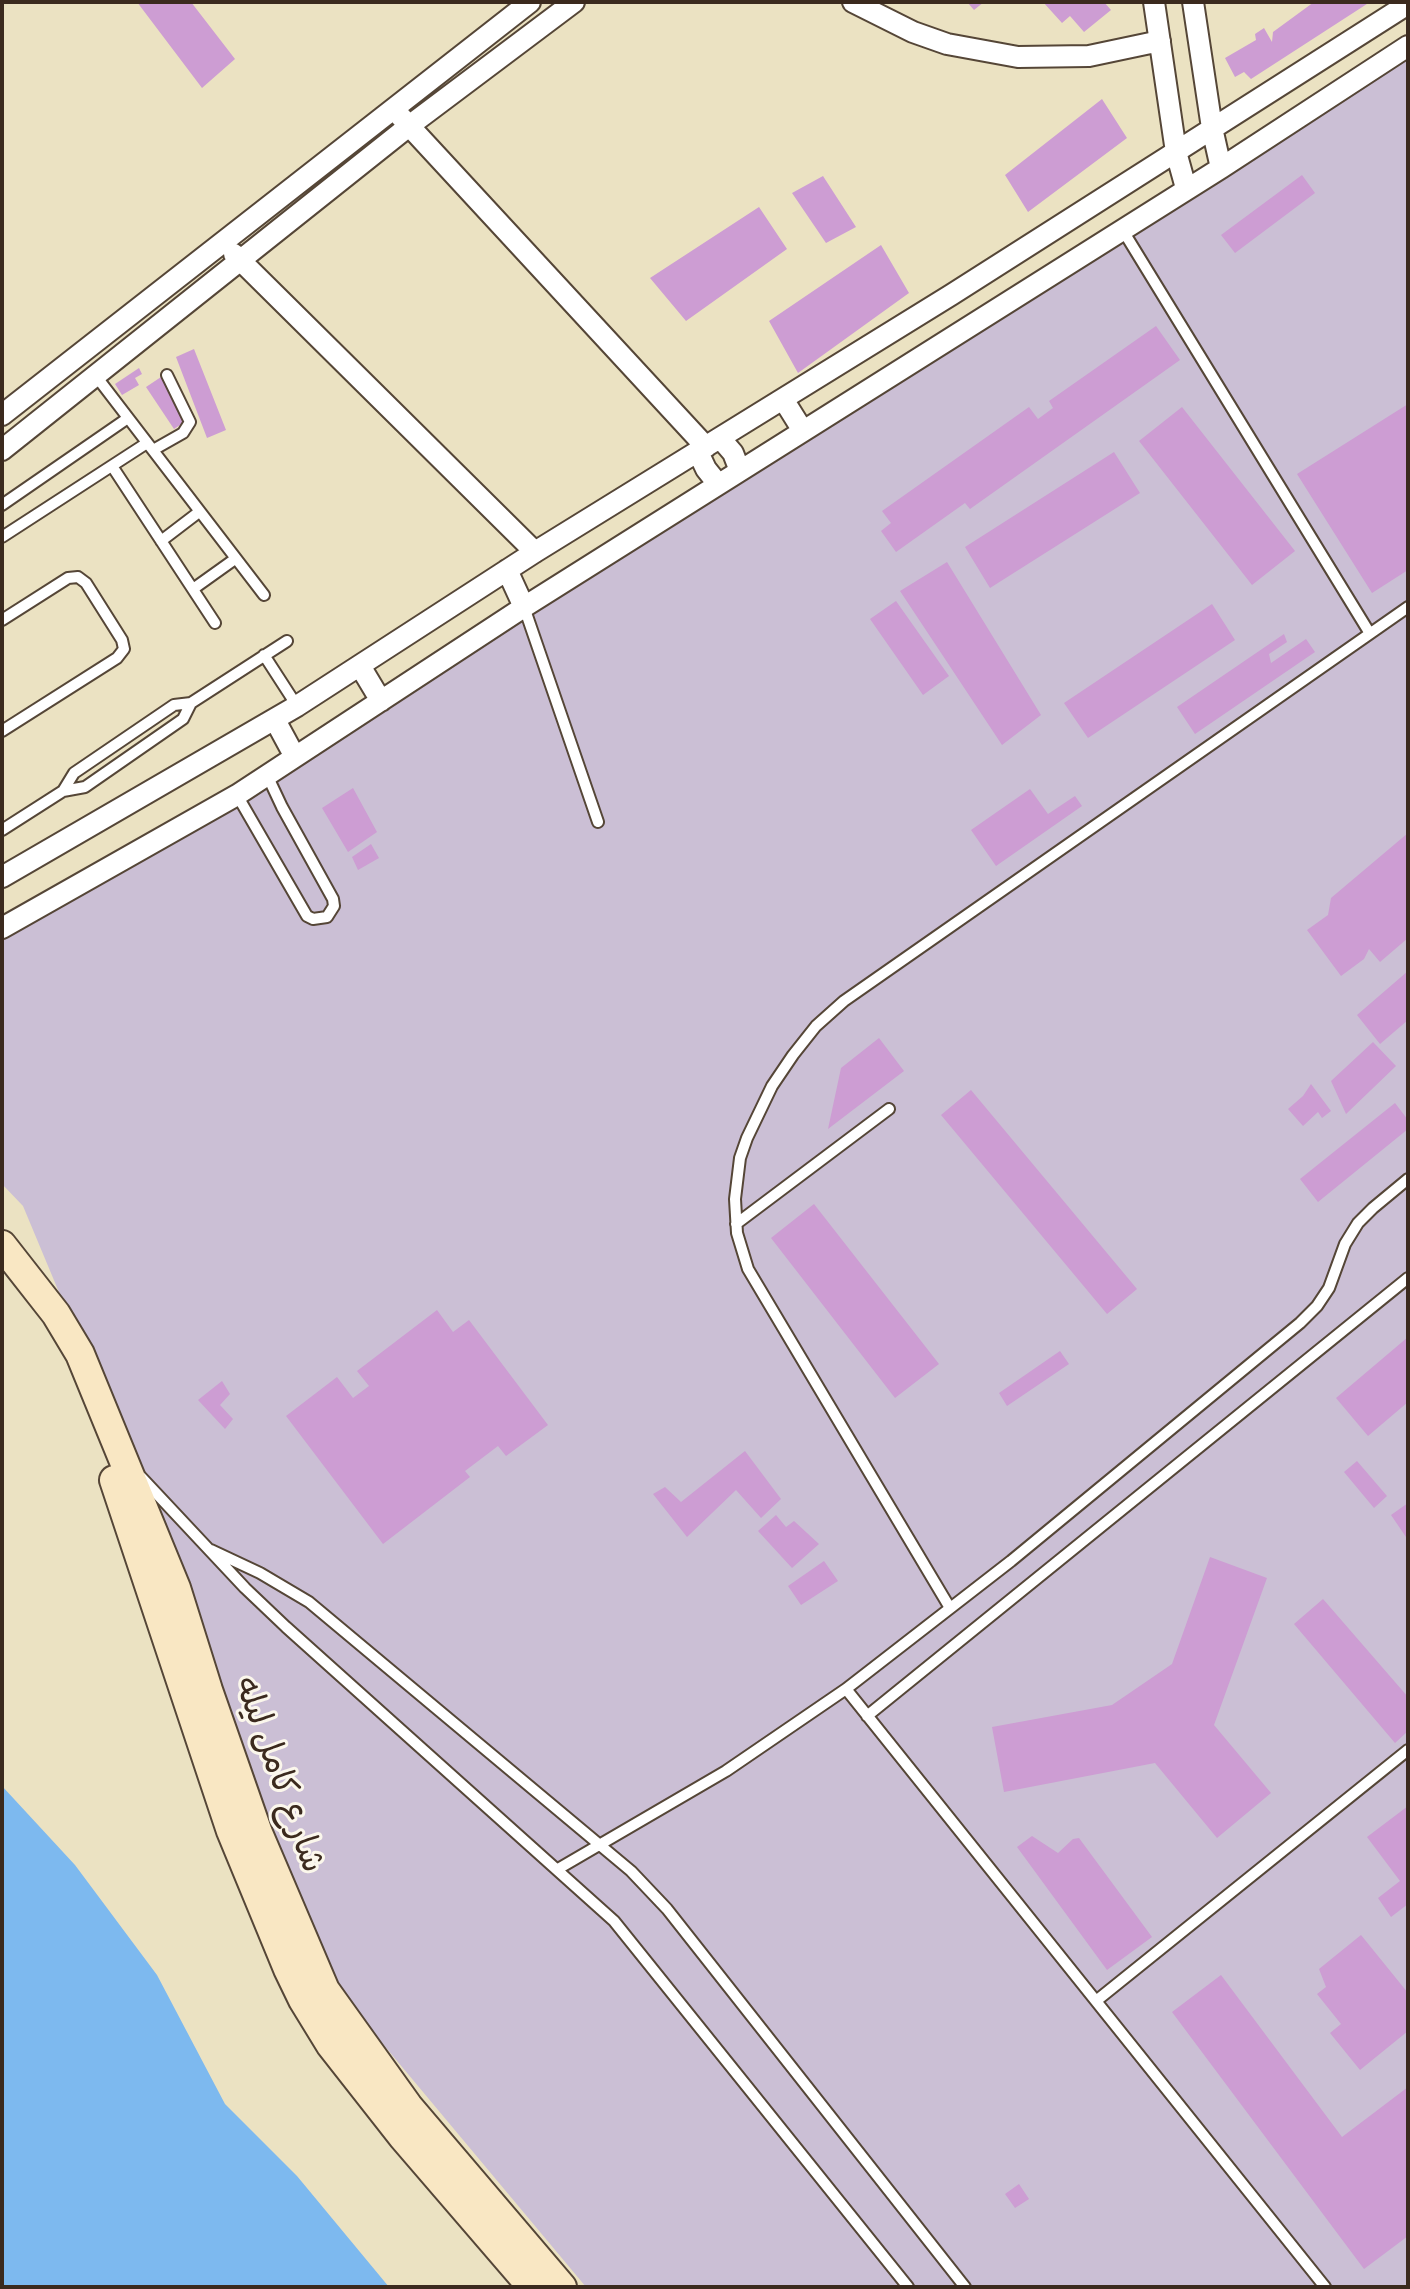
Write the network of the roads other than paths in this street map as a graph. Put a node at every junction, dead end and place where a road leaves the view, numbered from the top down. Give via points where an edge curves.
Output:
1 (530, 2) edge
2 (574, 2) edge
3 (853, 2) edge
4 (1154, 2) edge
5 (1193, 2) edge
6 (1407, 3) edge
7 (1160, 41) junction
8 (1408, 46) edge
9 (393, 107) junction
10 (409, 126) junction
11 (1212, 128) junction
12 (1176, 152) junction
13 (1221, 168) junction
14 (1186, 188) junction
15 (1102, 196) junction
16 (256, 217) junction
17 (1122, 229) junction
18 (272, 237) junction
19 (223, 243) junction
20 (241, 262) junction
21 (951, 295) junction
22 (970, 326) junction
23 (78, 355) junction
24 (167, 375) dead end
25 (96, 376) junction
26 (783, 399) junction
27 (2, 415) edge
28 (128, 418) junction
29 (803, 431) junction
30 (708, 446) junction
31 (150, 447) junction
32 (2, 450) edge
33 (112, 466) junction
34 (740, 471) junction
35 (718, 484) junction
36 (2, 505) edge
37 (199, 512) junction
38 (2, 537) edge
39 (161, 541) junction
40 (535, 552) junction
41 (235, 559) junction
42 (507, 570) junction
43 (193, 589) junction
44 (264, 595) dead end
45 (524, 607) junction
46 (1408, 607) edge
47 (2, 620) edge
48 (215, 623) dead end
49 (1369, 632) junction
50 (287, 641) dead end
51 (264, 655) junction
52 (360, 666) junction
53 (381, 701) junction
54 (191, 703) junction
55 (297, 706) junction
56 (275, 720) junction
57 (2, 731) edge
58 (295, 757) junction
59 (267, 775) junction
60 (63, 791) junction
61 (237, 795) junction
62 (598, 822) dead end
63 (2, 830) edge
64 (2, 877) edge
65 (2, 928) edge
66 (889, 1109) dead end
67 (1408, 1179) edge
68 (736, 1224) junction
69 (2, 1245) edge
70 (2, 1269) edge
71 (1408, 1278) edge
72 (96, 1425) junction
73 (126, 1461) junction
74 (206, 1547) junction
75 (950, 1608) junction
76 (846, 1689) junction
77 (867, 1716) junction
78 (1408, 1750) edge
79 (599, 1844) junction
80 (558, 1869) junction
81 (1096, 2001) junction
82 (532, 2287) edge
83 (562, 2287) edge
84 (908, 2287) edge
85 (965, 2287) edge
86 (1325, 2287) edge

1 - 9 street
2 - 10 street
3 - 7 street via 913,32 994,54 1089,56
4 - 7 street
5 - 11 street
6 - 11 street
7 - 12 street
8 - 13 street
9 - 10 street
9 - 16 street
10 - 18 street
10 - 30 street
11 - 12 street
11 - 13 street
12 - 14 street
12 - 15 street
13 - 14 street
14 - 17 street
15 - 17 street
15 - 21 street
16 - 18 street
16 - 19 street
17 - 22 street
17 - 49 lane
18 - 20 street
19 - 20 street
19 - 23 street
20 - 25 street
20 - 40 street
21 - 22 street
21 - 26 street
22 - 29 street
23 - 25 street
23 - 27 street
24 - 31 lane via 190,422 183,433
25 - 28 lane
25 - 32 street
26 - 29 street
26 - 30 street
28 - 31 lane
28 - 36 lane
29 - 34 street
30 - 34 street via 733,453
30 - 35 street via 706,469
30 - 40 street
31 - 33 lane
31 - 37 lane
33 - 38 lane
33 - 39 lane
34 - 35 street
35 - 45 street
37 - 39 lane
37 - 41 lane
39 - 43 lane
40 - 42 street
41 - 43 lane
41 - 44 lane
42 - 45 street
42 - 52 street
43 - 48 lane
45 - 53 street
45 - 62 lane
46 - 49 lane
47 - 57 lane via 68,578 78,577 124,649
49 - 68 lane via 873,978 825,1018 779,1076 747,1138 736,1179
50 - 51 lane
51 - 54 lane
51 - 55 lane
52 - 53 street
52 - 55 street
53 - 58 street
54 - 60 lane via 174,705 74,773
54 - 60 lane via 183,719 85,787
55 - 56 street
56 - 58 street
56 - 64 street
58 - 59 street
59 - 61 street
59 - 61 lane via 333,899 327,917 307,916
60 - 63 lane
61 - 65 street
66 - 68 lane
67 - 75 lane via 1358,1223 1329,1288 1300,1323
68 - 75 lane via 748,1269
69 - 73 street, شارع كامل ليله via 80,1354
70 - 72 street, شارع كامل ليله via 55,1338
71 - 77 lane
72 - 73 street
72 - 82 street, شارع كامل ليله via 231,1831 303,2000 330,2044 403,2137
73 - 74 lane
73 - 83 street, شارع كامل ليله via 176,1588 258,1833 325,1990 408,2106
74 - 79 lane via 309,1602
74 - 80 lane via 286,1627
75 - 76 lane
76 - 77 lane
76 - 79 lane via 726,1771
77 - 81 lane
78 - 81 lane
79 - 80 lane
79 - 85 lane via 667,1909
80 - 84 lane via 632,1941
81 - 86 lane

